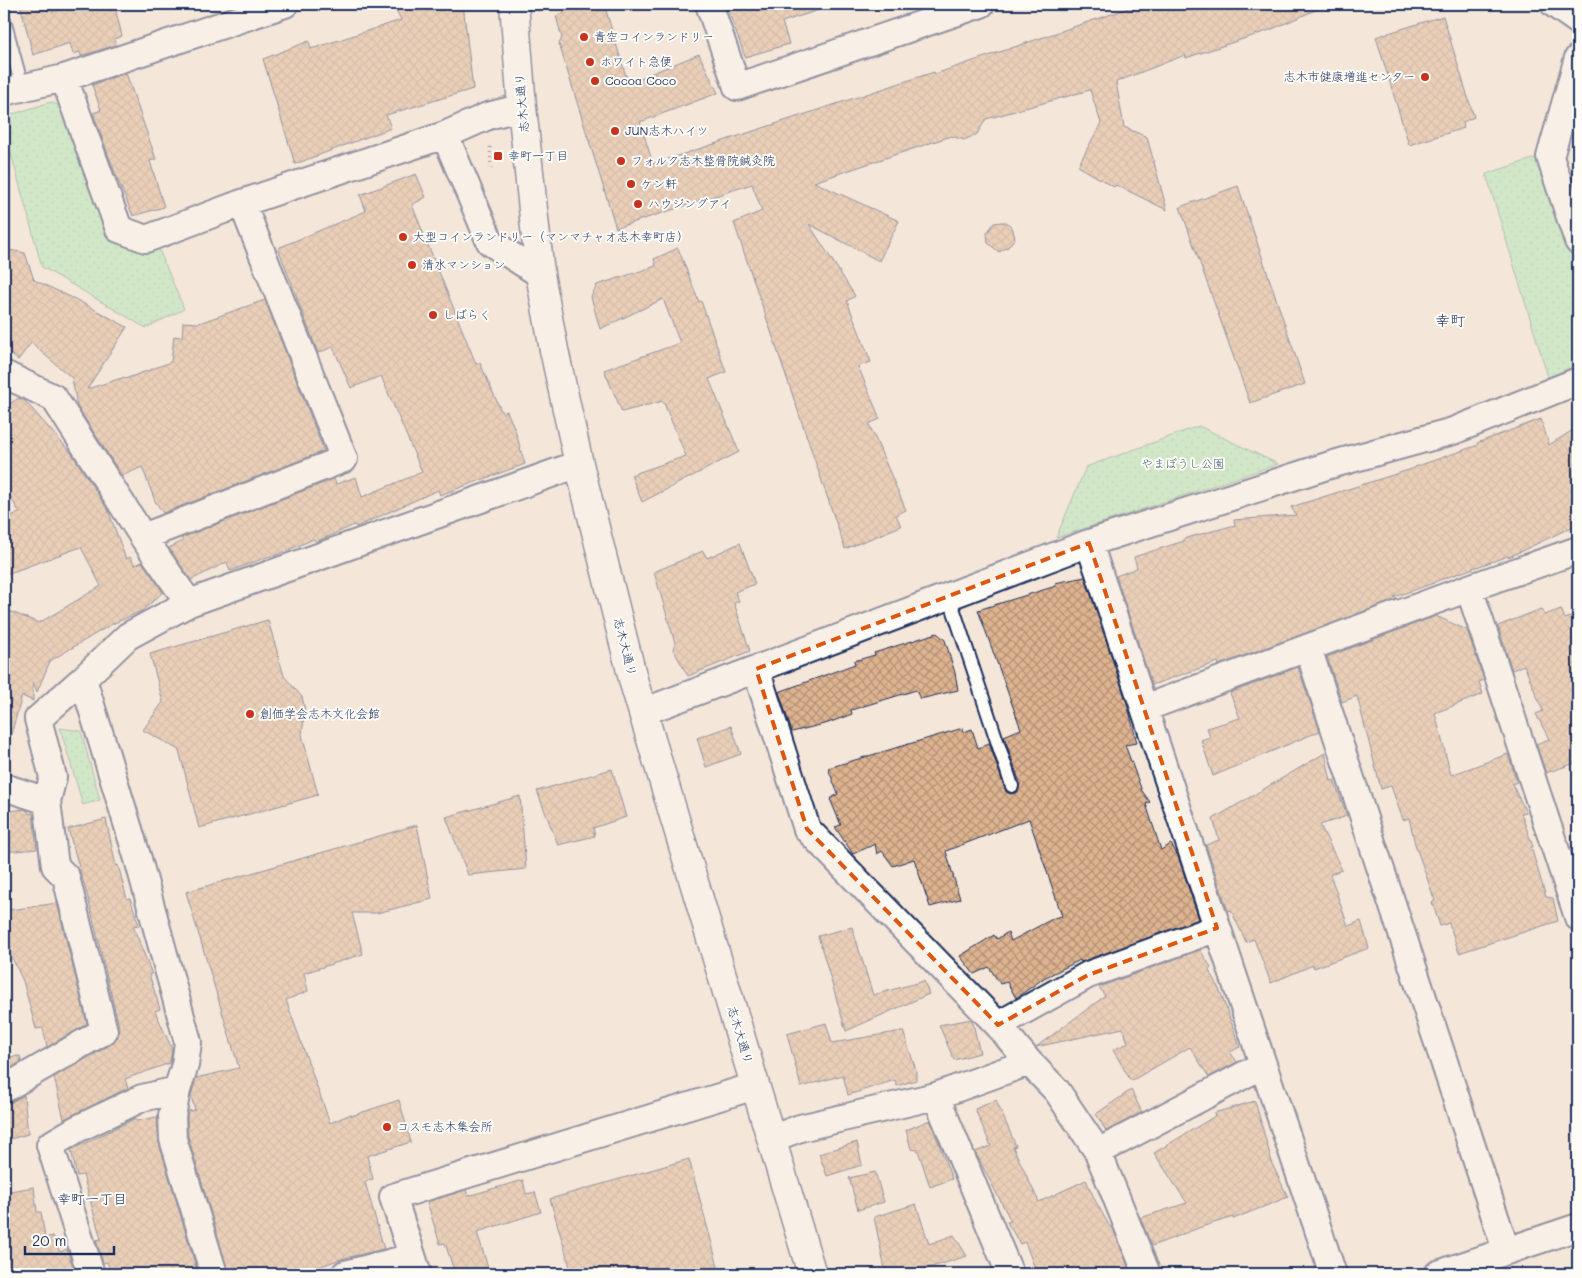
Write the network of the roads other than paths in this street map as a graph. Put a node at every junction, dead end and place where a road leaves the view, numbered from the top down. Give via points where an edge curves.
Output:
1 (285, 4) edge
2 (514, 4) edge
3 (709, 4) edge
4 (981, 4) edge
5 (1554, 4) edge
6 (247, 9) edge
7 (4, 20) edge
8 (1578, 21) edge
9 (1578, 58) edge
10 (64, 78) junction
11 (13, 89) edge
12 (522, 106) junction
13 (446, 134) junction
14 (242, 203) junction
15 (1578, 241) edge
16 (540, 274) junction
17 (4, 374) edge
18 (1578, 381) edge
19 (580, 464) junction
20 (144, 537) junction
21 (1089, 543) junction
22 (1578, 550) edge
23 (1469, 588) junction
24 (950, 596) junction
25 (189, 603) junction
26 (1308, 648) junction
27 (756, 669) junction
28 (83, 679) junction
29 (1144, 708) junction
30 (643, 712) junction
31 (1012, 786) dead end
32 (4, 787) edge
33 (46, 801) junction
34 (1578, 917) edge
35 (1217, 928) junction
36 (998, 1025) junction
37 (1029, 1062) junction
38 (1263, 1065) junction
39 (755, 1086) junction
40 (4, 1089) edge
41 (177, 1090) junction
42 (936, 1096) junction
43 (771, 1139) junction
44 (1098, 1152) junction
45 (1578, 1227) edge
46 (1506, 1250) junction
47 (415, 1266) edge
48 (91, 1274) edge
49 (214, 1274) edge
50 (345, 1274) edge
51 (812, 1274) edge
52 (1010, 1274) edge
53 (1147, 1274) edge
54 (1333, 1274) edge
55 (1438, 1274) edge

1 - 6 street
2 - 12 main road, 志木大通り
3 - 4 street via 737,87
5 - 8 street
6 - 10 street
7 - 11 lane
9 - 15 street via 1550,157
10 - 11 street
10 - 14 street via 119,229 146,239
12 - 13 street
12 - 16 main road, 志木大通り
13 - 14 street
13 - 16 street via 490,242
14 - 20 street via 344,458
16 - 19 main road, 志木大通り
17 - 20 street via 54,398
18 - 21 street via 1453,431 1330,465
19 - 25 street
19 - 30 main road, 志木大通り
20 - 25 street
21 - 24 street
21 - 29 street
22 - 23 street
23 - 26 street
23 - 34 street
24 - 27 street
24 - 31 lane
25 - 28 street via 128,636
26 - 29 street
26 - 46 street
27 - 30 street
27 - 36 street via 808,829
28 - 33 street via 38,720 53,777
28 - 41 street via 138,860 188,1042
29 - 35 street
30 - 39 main road, 志木大通り
32 - 33 street
33 - 40 street via 55,866 66,877 104,1031
35 - 36 street via 1088,975
35 - 38 street
36 - 37 street
37 - 42 street
37 - 44 street via 1057,1091
38 - 44 street
38 - 54 street
39 - 43 main road, 志木大通り
39 - 47 street via 393,1197
41 - 48 street via 142,1098 50,1145
41 - 49 street via 172,1116 173,1139
42 - 43 street via 800,1128
42 - 52 street
43 - 51 main road, 志木大通り
44 - 53 street
45 - 46 street
46 - 55 street
47 - 50 street

